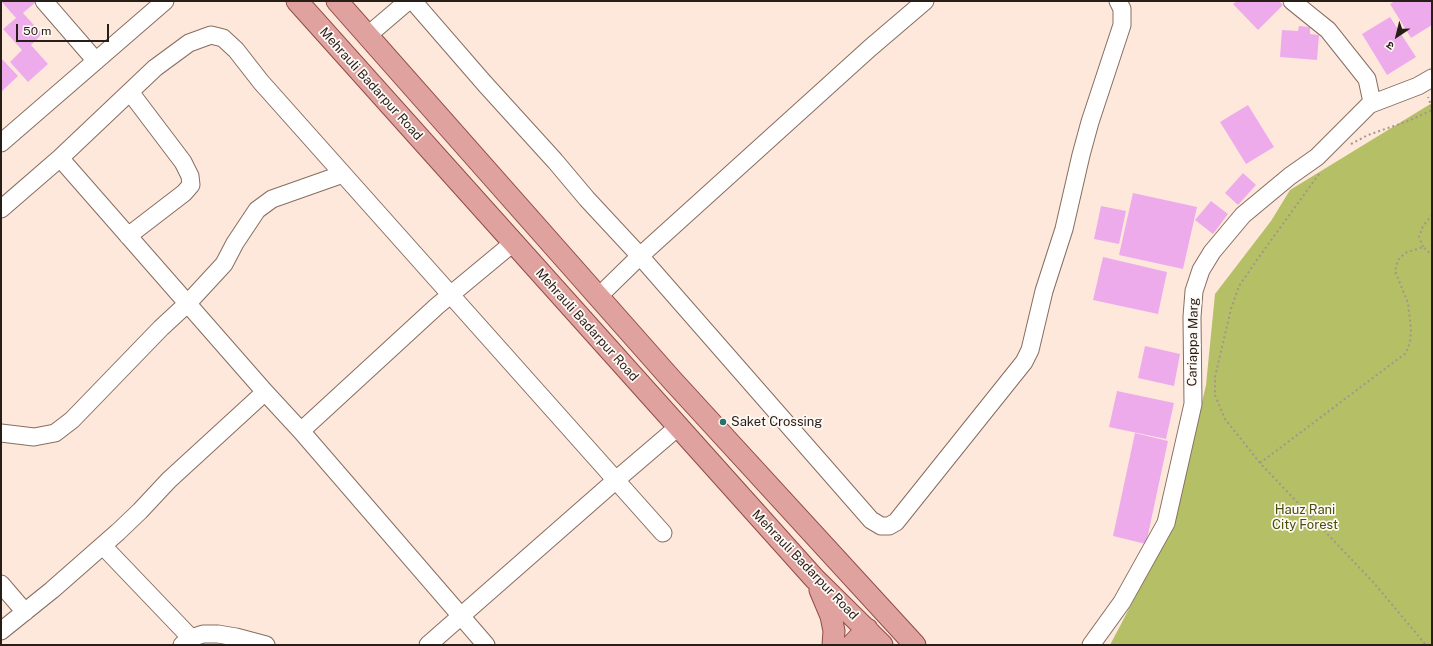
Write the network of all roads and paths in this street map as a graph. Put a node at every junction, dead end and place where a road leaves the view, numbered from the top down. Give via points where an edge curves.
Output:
1 (44, 1) edge
2 (165, 1) edge
3 (297, 1) edge
4 (337, 1) edge
5 (408, 1) edge
6 (414, 1) edge
7 (925, 1) edge
8 (1118, 1) edge
9 (1292, 1) edge
10 (367, 36) junction
11 (96, 61) junction
12 (1425, 82) edge
13 (130, 92) junction
14 (1372, 104) junction
15 (1432, 108) edge
16 (1, 143) edge
17 (1349, 146) dead end
18 (60, 158) junction
19 (1320, 172) dead end
20 (343, 174) junction
21 (1, 208) edge
22 (1432, 215) edge
23 (128, 236) junction
24 (513, 243) junction
25 (1423, 247) junction
26 (640, 256) junction
27 (1432, 256) edge
28 (450, 295) junction
29 (598, 297) junction
30 (188, 303) junction
31 (672, 380) junction
32 (266, 392) junction
33 (653, 399) junction
34 (678, 428) junction
35 (301, 431) junction
36 (1, 433) edge
37 (1260, 463) junction
38 (616, 480) junction
39 (663, 533) dead end
40 (103, 546) junction
41 (814, 578) junction
42 (1, 584) edge
43 (25, 612) junction
44 (461, 616) junction
45 (1, 631) edge
46 (875, 640) edge
47 (186, 642) edge
48 (266, 645) edge
49 (428, 645) edge
50 (486, 645) edge
51 (833, 645) edge
52 (852, 645) edge
53 (915, 645) edge
54 (1091, 645) edge
55 (1426, 645) edge

1 - 11 street
2 - 11 street
3 - 24 main road, Mehrauli Badarpur Road
4 - 10 main road, Mehrauli Badarpur Road
5 - 10 street
6 - 26 street
7 - 26 street
8 - 26 street via 1122,9 1122,25 1090,122 1064,229 1044,291 1030,350 1024,362 896,522 889,526 881,526 871,520
9 - 14 street via 1328,30 1367,79
10 - 29 main road, Mehrauli Badarpur Road
11 - 16 street
12 - 14 street
12 - 15 path
13 - 18 street
13 - 20 street via 155,68 189,43 211,35 223,38
13 - 23 street via 183,162 190,176 191,185
14 - 54 street, Cariappa Marg via 1317,157 1243,215 1212,252 1202,270 1194,291 1192,317 1193,404 1166,523 1122,602
15 - 17 path via 1408,121 1368,134
18 - 21 street
18 - 23 street
19 - 37 path via 1239,286 1215,378 1215,395 1225,419
20 - 28 street
20 - 30 street via 272,199 258,210 224,264
22 - 25 path via 1423,226 1419,237
23 - 30 street
24 - 28 street
24 - 33 main road, Mehrauli Badarpur Road
25 - 27 path
25 - 37 path via 1405,253 1398,260 1395,272 1408,303 1411,329 1406,353
26 - 29 street
28 - 35 street
28 - 38 street
29 - 31 main road, Mehrauli Badarpur Road
30 - 32 street
30 - 36 street via 72,420 55,433 34,437
31 - 33 main road
31 - 53 main road, Mehrauli Badarpur Road
32 - 35 street
32 - 40 street via 169,480
33 - 34 main road, Mehrauli Badarpur Road
34 - 38 street
34 - 41 main road, Mehrauli Badarpur Road
35 - 44 street
37 - 55 path via 1373,582
38 - 39 street
38 - 44 street
40 - 43 street
40 - 47 street
41 - 46 main road, Mehrauli Badarpur Road
41 - 51 main road via 831,616
42 - 43 street
43 - 45 street
44 - 49 street
44 - 50 street
46 - 52 main road
47 - 48 street via 203,634 218,634

